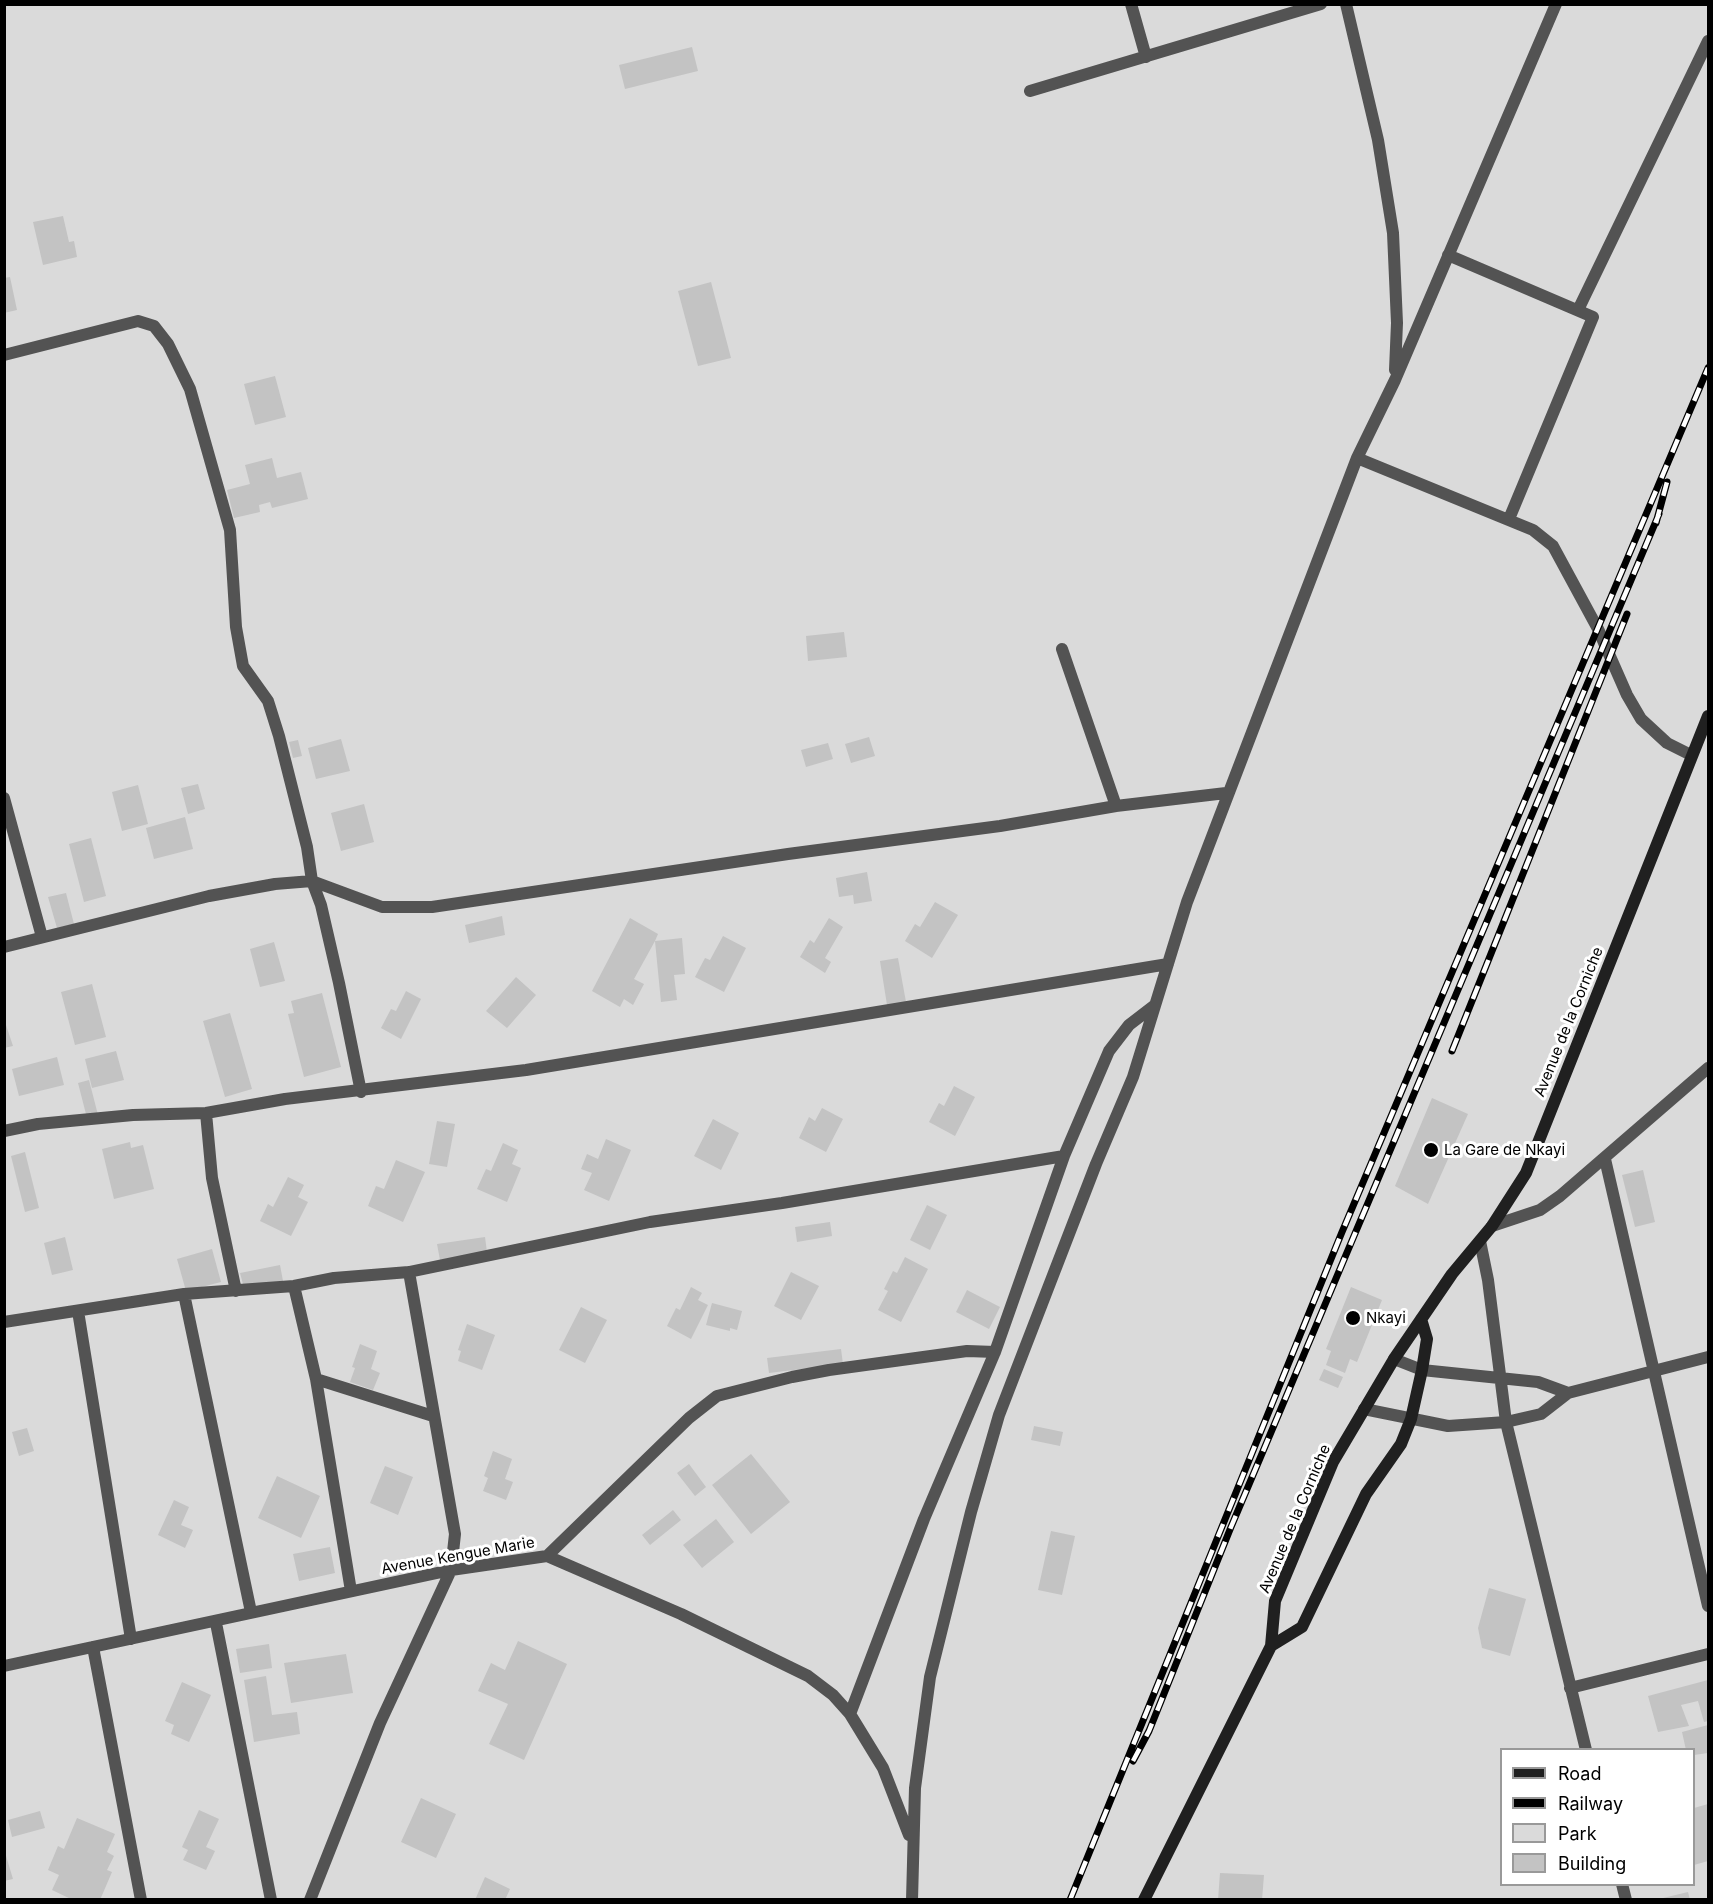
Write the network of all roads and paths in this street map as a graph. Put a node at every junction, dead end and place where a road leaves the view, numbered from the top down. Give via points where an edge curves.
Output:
1 (1131, 4) edge
2 (1321, 4) edge
3 (1346, 4) edge
4 (1556, 4) edge
5 (1708, 41) edge
6 (1146, 57) junction
7 (1030, 91) dead end
8 (1448, 255) junction
9 (1579, 308) junction
10 (4, 355) edge
11 (1395, 380) junction
12 (1357, 458) junction
13 (1509, 519) junction
14 (1062, 649) dead end
15 (1707, 724) edge
16 (1691, 755) junction
17 (1227, 793) junction
18 (4, 798) edge
19 (1116, 806) junction
20 (312, 881) junction
21 (42, 937) junction
22 (4, 946) edge
23 (1168, 964) junction
24 (1155, 1005) junction
25 (1708, 1068) edge
26 (361, 1092) junction
27 (206, 1113) junction
28 (4, 1131) edge
29 (1064, 1156) junction
30 (1605, 1159) junction
31 (1492, 1226) junction
32 (1480, 1240) junction
33 (409, 1272) junction
34 (294, 1286) junction
35 (236, 1291) junction
36 (184, 1294) junction
37 (78, 1311) junction
38 (1421, 1319) junction
39 (4, 1322) edge
40 (994, 1352) junction
41 (1708, 1357) edge
42 (1394, 1359) junction
43 (1422, 1370) junction
44 (1653, 1372) junction
45 (1501, 1378) junction
46 (316, 1379) junction
47 (1568, 1393) junction
48 (1364, 1409) junction
49 (433, 1416) junction
50 (1411, 1419) junction
51 (1506, 1422) junction
52 (547, 1556) junction
53 (451, 1570) junction
54 (351, 1591) junction
55 (1708, 1606) edge
56 (251, 1612) junction
57 (216, 1623) junction
58 (131, 1639) junction
59 (1271, 1646) junction
60 (93, 1647) junction
61 (1708, 1654) edge
62 (4, 1666) edge
63 (1570, 1688) junction
64 (850, 1714) junction
65 (1586, 1748) edge
66 (911, 1842) junction
67 (141, 1899) edge
68 (271, 1899) edge
69 (310, 1899) edge
70 (912, 1899) edge
71 (1144, 1899) edge

1 - 6 street
2 - 6 street
3 - 11 street via 1378,141 1393,233
4 - 8 street
5 - 9 street
6 - 7 street
8 - 9 street
8 - 11 street
9 - 13 street via 1594,320
10 - 20 street via 138,321 154,327 168,344 190,389 230,530 236,627 243,666 268,701 274,718
11 - 12 street
12 - 13 street
12 - 17 street
13 - 16 street via 1533,530 1553,546 1641,719 1667,743
14 - 19 street
15 - 16 street, Avenue de la Corniche
16 - 31 street, Avenue de la Corniche via 1526,1173
17 - 19 street
17 - 23 street
18 - 21 street
19 - 20 street via 432,907 382,907
20 - 21 street via 209,896
20 - 26 street via 321,905
21 - 22 street
23 - 24 street
23 - 26 street via 526,1070
24 - 29 street via 1129,1025 1109,1051
24 - 66 street via 1133,1077 999,1415 930,1677
25 - 30 street
26 - 27 street via 285,1099
27 - 28 street via 123,1116
27 - 35 street via 212,1178
29 - 33 street via 650,1222
29 - 40 street
30 - 31 street via 1540,1210
30 - 44 street
31 - 32 street, Avenue de la Corniche
32 - 38 street, Avenue de la Corniche
32 - 45 street
33 - 34 street via 334,1278
33 - 49 street
34 - 35 street
34 - 46 street
35 - 36 street
36 - 37 street
36 - 56 street
37 - 39 street
37 - 58 street
38 - 42 street, Avenue de la Corniche
38 - 43 street via 1427,1339
40 - 52 street via 967,1352 829,1371 717,1396 689,1418
40 - 64 street via 924,1519
41 - 44 street
42 - 43 street
42 - 48 street, Avenue de la Corniche
43 - 45 street
43 - 50 street
44 - 47 street
44 - 55 street
45 - 47 street via 1538,1382
45 - 51 street
46 - 49 street
46 - 54 street
47 - 51 street via 1541,1414
48 - 50 street
48 - 59 street, Avenue de la Corniche via 1333,1462 1275,1601
49 - 53 street via 455,1534
50 - 51 street via 1448,1426
50 - 59 street via 1401,1444 1366,1494 1302,1627
51 - 63 street
52 - 53 street, Avenue Kengue Marie
52 - 64 street, Avenue Kengue Marie via 681,1614 808,1676
53 - 54 street, Avenue Kengue Marie
53 - 69 street via 380,1723
54 - 56 street, Avenue Kengue Marie
56 - 57 street, Avenue Kengue Marie
57 - 58 street, Avenue Kengue Marie
57 - 68 street
58 - 60 street, Avenue Kengue Marie
59 - 71 street, Avenue de la Corniche
60 - 62 street, Avenue Kengue Marie
60 - 67 street
61 - 63 street
63 - 65 street
64 - 66 street, Avenue Kengue Marie via 883,1768
66 - 70 street

